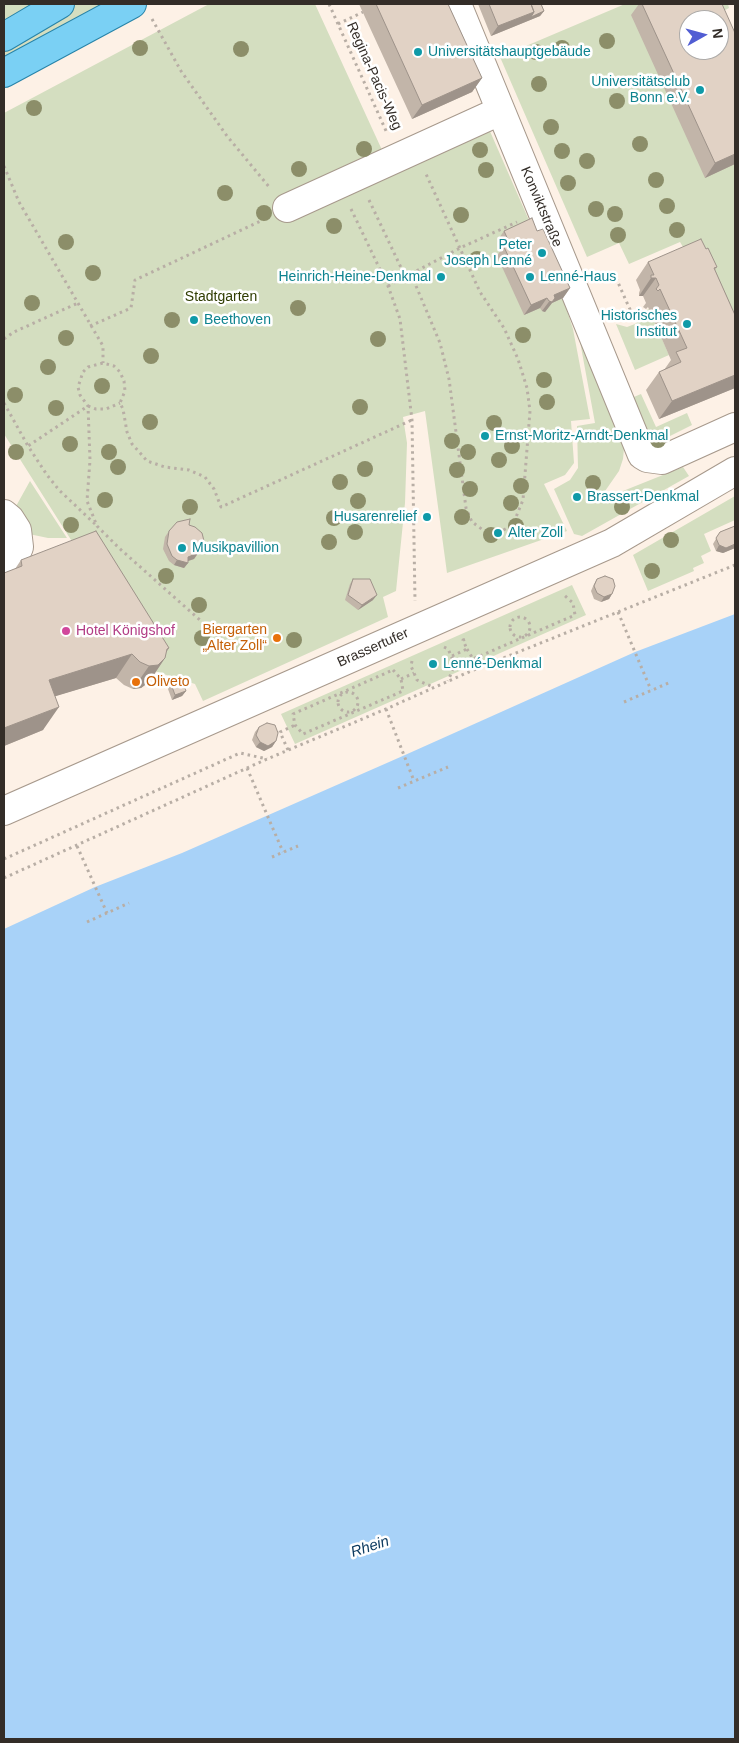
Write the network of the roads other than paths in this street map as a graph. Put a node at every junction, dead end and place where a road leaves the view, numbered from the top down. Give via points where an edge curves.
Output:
1 (60, 4) edge
2 (132, 4) edge
3 (456, 4) edge
4 (4, 37) edge
5 (4, 73) edge
6 (500, 111) junction
7 (287, 208) road end
8 (735, 427) edge
9 (735, 470) edge
10 (4, 514) edge
11 (4, 570) edge
12 (4, 811) edge

1 - 4 main road
2 - 5 main road
3 - 6 street, Konviktstraße
6 - 7 street
6 - 8 street, Konviktstraße via 642,455 662,460
9 - 12 street, Brassertufer via 612,543 431,636
10 - 11 street via 17,530 19,547

